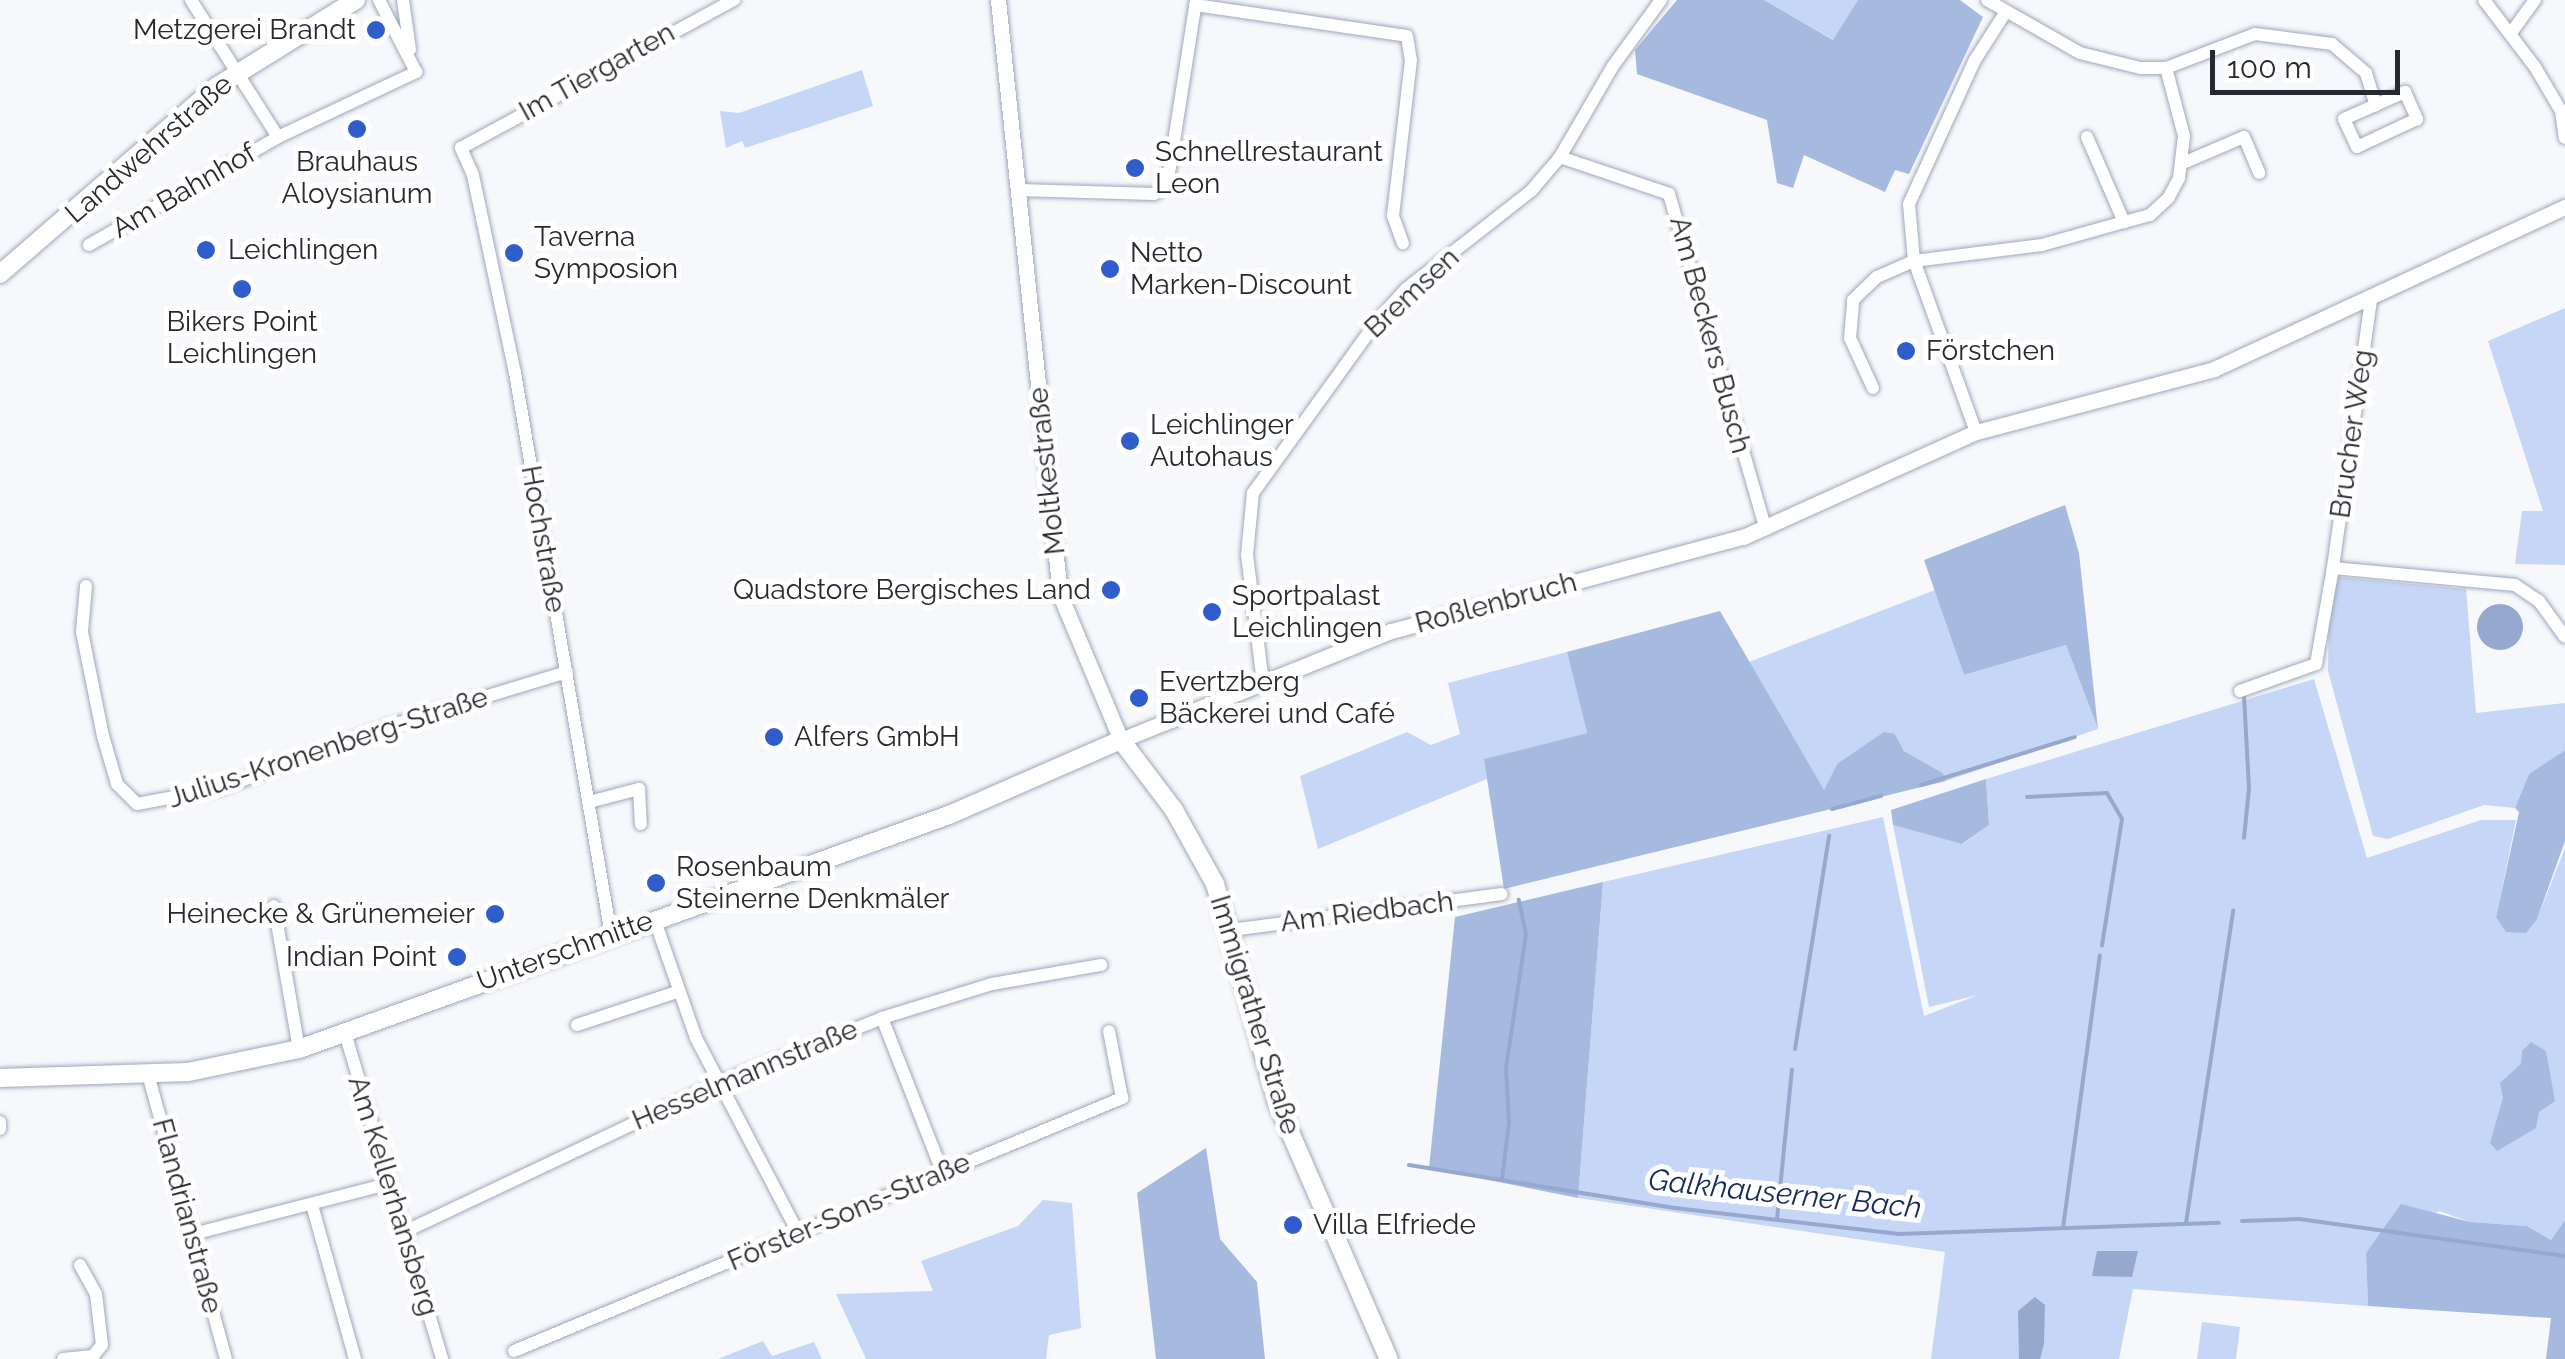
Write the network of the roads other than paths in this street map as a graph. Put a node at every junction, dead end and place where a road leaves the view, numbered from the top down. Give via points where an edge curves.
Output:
1 (191, 0) edge
2 (356, 0) edge
3 (379, 0) edge
4 (403, 0) edge
5 (734, 0) edge
6 (998, 0) edge
7 (1662, 0) edge
8 (1987, 0) edge
9 (2484, 0) edge
10 (2535, 0) edge
11 (1196, 2) edge
12 (2005, 12) junction
13 (2510, 32) junction
14 (2166, 68) junction
15 (237, 72) junction
16 (416, 72) junction
17 (2376, 105) junction
18 (278, 137) junction
19 (2087, 138) dead end
20 (2565, 138) edge
21 (461, 148) joint
22 (1560, 158) junction
23 (2183, 163) junction
24 (2258, 173) dead end
25 (1018, 190) junction
26 (2565, 207) edge
27 (2124, 222) junction
28 (1403, 243) dead end
29 (90, 245) dead end
30 (1914, 261) junction
31 (0, 274) edge
32 (2371, 300) junction
33 (1873, 388) dead end
34 (1976, 432) junction
35 (1766, 529) junction
36 (2333, 568) junction
37 (86, 586) dead end
38 (2565, 637) edge
39 (567, 672) junction
40 (1263, 683) junction
41 (2240, 691) dead end
42 (1121, 740) junction
43 (589, 802) junction
44 (641, 824) dead end
45 (1502, 894) dead end
46 (274, 906) dead end
47 (654, 918) junction
48 (1232, 930) junction
49 (610, 935) junction
50 (1101, 965) dead end
51 (677, 992) junction
52 (882, 1018) junction
53 (576, 1025) dead end
54 (1108, 1031) dead end
55 (345, 1034) junction
56 (300, 1049) junction
57 (148, 1074) junction
58 (0, 1078) edge
59 (719, 1083) junction
60 (942, 1171) junction
61 (388, 1184) junction
62 (312, 1205) junction
63 (797, 1230) junction
64 (404, 1232) junction
65 (193, 1234) junction
66 (80, 1264) dead end
67 (514, 1351) dead end
68 (63, 1359) edge
69 (226, 1359) edge
70 (355, 1359) edge
71 (442, 1359) edge
72 (1389, 1359) edge

1 - 15 street, Am Bahnhof
2 - 15 main road, Landwehrstraße
3 - 16 street
4 - 16 street
5 - 21 street, Im Tiergarten
6 - 25 street, Moltkestraße
7 - 22 street, Bremsen via 1612,66
8 - 12 street
9 - 13 street
10 - 13 street
11 - 25 street via 1162,190
11 - 28 street via 1407,36 1411,60 1393,216
12 - 14 street via 2100,62
12 - 30 street via 1975,60 1909,204
13 - 20 street via 2561,111
14 - 17 street via 2255,34 2300,37 2332,44 2366,74
14 - 23 street via 2184,136
15 - 18 street, Am Bahnhof
15 - 31 main road, Landwehrstraße
16 - 18 street, Am Bahnhof
17 - 17 street via 2344,119 2358,147 2417,119 2405,92
18 - 29 street, Am Bahnhof
19 - 27 street
21 - 39 street, Hochstraße via 497,279
22 - 35 street, Am Beckers Busch via 1669,194
22 - 40 street, Bremsen via 1519,202 1406,289 1253,493 1246,555
23 - 24 street via 2244,137
23 - 27 street via 2169,197 2150,215
25 - 42 street, Moltkestraße via 1060,595
26 - 32 street
27 - 30 street via 2042,245
30 - 33 street via 1877,277 1853,300 1850,338
30 - 34 street
32 - 34 street via 2196,375
32 - 36 street, Brucher Weg
34 - 35 street
35 - 40 street, Roßlenbruch via 1391,631
36 - 38 street via 2515,585 2539,601
36 - 41 street, Brucher Weg via 2316,664
37 - 39 street, Julius-Kronenberg-Straße via 82,632 103,736 117,784 137,804 222,788 386,727
39 - 43 street, Hochstraße
40 - 42 street, Roßlenbruch
42 - 47 main road, Unterschmitte via 948,815
42 - 48 main road, Immigrather Straße via 1201,853
43 - 44 street via 639,788
43 - 49 street, Hochstraße
45 - 48 street, Am Riedbach
46 - 56 street
47 - 49 main road, Unterschmitte
47 - 51 street
48 - 72 main road, Immigrather Straße via 1277,1102
49 - 55 main road, Unterschmitte
50 - 52 street, Hesselmannstraße via 992,984
51 - 53 street
51 - 59 street
52 - 59 street, Hesselmannstraße
52 - 60 street
54 - 60 street, Förster-Sons-Straße via 1122,1098
55 - 56 main road
55 - 61 street, Am Kellerhansberg
56 - 57 main road via 234,1065
57 - 58 main road
57 - 65 street, Flandrianstraße
59 - 63 street
59 - 64 street, Hesselmannstraße
60 - 63 street, Förster-Sons-Straße
61 - 62 street
61 - 64 street, Am Kellerhansberg
62 - 65 street
62 - 70 street
63 - 67 street, Förster-Sons-Straße
64 - 71 street, Am Kellerhansberg
65 - 69 street, Flandrianstraße
66 - 68 street via 96,1294 102,1345 93,1356

